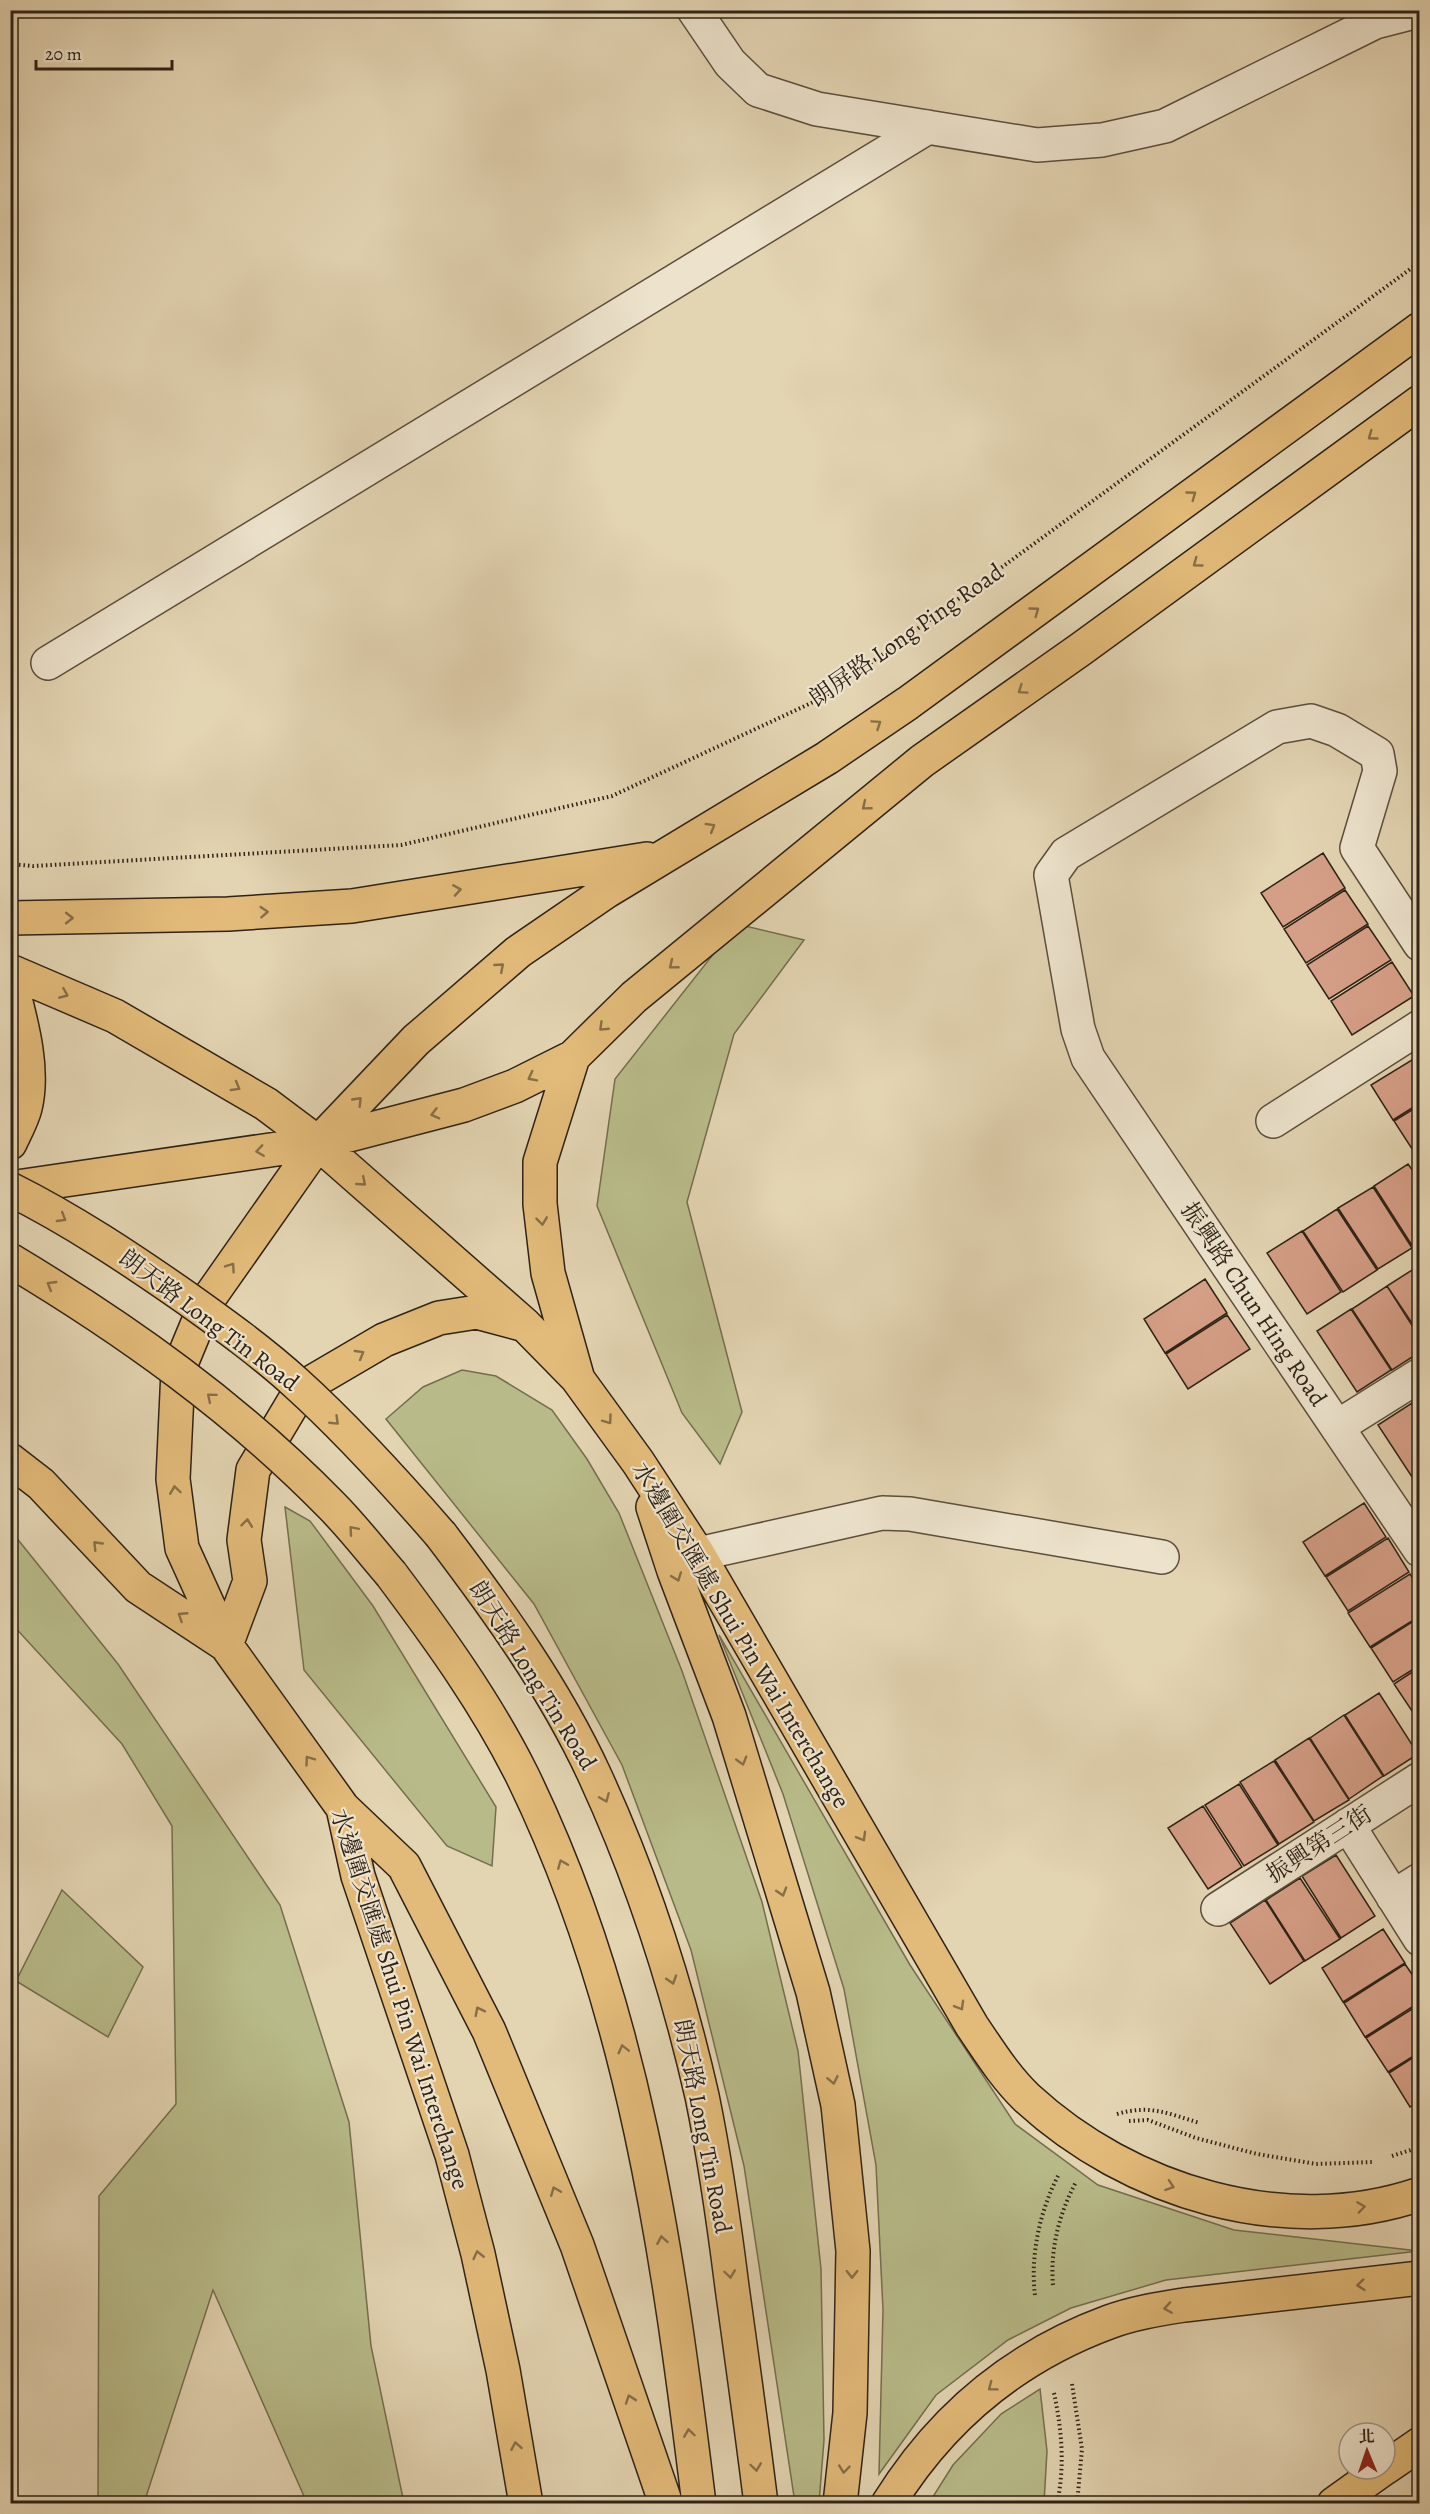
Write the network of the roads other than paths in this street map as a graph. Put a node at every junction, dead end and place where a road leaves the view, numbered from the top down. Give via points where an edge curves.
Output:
1 (694, 10) edge
2 (1419, 13) edge
3 (928, 127) junction
4 (1419, 329) edge
5 (1419, 402) edge
6 (48, 663) dead end
7 (661, 857) junction
8 (10, 918) edge
9 (1419, 944) edge
10 (10, 971) edge
11 (10, 979) edge
12 (1419, 1027) edge
13 (573, 1057) junction
14 (1273, 1121) dead end
15 (10, 1143) edge
16 (318, 1143) junction
17 (10, 1189) edge
18 (10, 1260) edge
19 (525, 1325) junction
20 (1419, 1375) edge
21 (578, 1378) junction
22 (1337, 1427) junction
23 (10, 1460) edge
24 (639, 1462) junction
25 (1419, 1550) edge
26 (698, 1554) junction
27 (1162, 1557) dead end
28 (226, 1644) junction
29 (1419, 1779) edge
30 (343, 1808) junction
31 (1348, 1825) junction
32 (1406, 1889) edge
33 (1218, 1909) dead end
34 (1419, 1939) edge
35 (1419, 2194) edge
36 (1419, 2278) edge
37 (1419, 2444) edge
38 (1397, 2459) edge
39 (1366, 2481) edge
40 (526, 2504) edge
41 (666, 2504) edge
42 (699, 2504) edge
43 (761, 2504) edge
44 (840, 2504) edge
45 (888, 2504) edge
46 (1334, 2504) edge

1 - 3 lane via 730,63 759,90 817,109
2 - 3 lane via 1375,22 1165,126 1102,140 1037,145
3 - 6 lane
7 -> 4 main road via 827,758 908,703
5 -> 13 main road via 922,761 634,997
8 -> 7 main road via 228,914 352,906
16 -> 7 main road, 水邊圍交匯處 Shui Pin Wai Interchange via 416,1040 518,952
9 - 22 lane, 振興路 Chun Hing Road via 1357,848 1380,771 1377,754 1337,730 1311,721 1277,727 1066,854 1051,875 1078,1029 1088,1058
10 -> 16 main road via 115,1016 266,1104
11 - 15 main road via 28,1065 25,1108
12 - 14 lane
13 -> 16 main road via 516,1086 464,1105
13 -> 21 main road via 540,1162 540,1204 548,1274
16 -> 17 main road
16 -> 19 main road, 水邊圍交匯處 Shui Pin Wai Interchange
28 -> 16 main road, 水邊圍交匯處 Shui Pin Wai Interchange via 182,1548 173,1479 178,1371 207,1301
17 -> 43 main road, 朗天路 Long Tin Road, bridge via 131,1259 229,1328 296,1382 377,1462 441,1535 518,1641 557,1705 629,1854 680,2007 720,2198
42 -> 18 main road, bridge via 664,2253 634,2092 599,1964 566,1875 521,1773 489,1715 460,1668 391,1574 332,1506 255,1433 185,1375 94,1311
19 - 21 main road, 水邊圍交匯處 Shui Pin Wai Interchange
28 -> 19 main road via 250,1581 244,1540 253,1470 302,1388 384,1340 439,1318 477,1312
20 - 22 lane
21 -> 24 main road, 水邊圍交匯處 Shui Pin Wai Interchange
22 - 25 lane, 振興路 Chun Hing Road
28 -> 23 main road via 138,1587 41,1484
24 - 26 main road, 水邊圍交匯處 Shui Pin Wai Interchange
24 -> 44 main road via 674,1571 729,1716 813,1992 838,2105 853,2251 850,2413
26 - 27 lane via 882,1513 910,1514
26 -> 35 main road, 水邊圍交匯處 Shui Pin Wai Interchange via 972,2026 1026,2097 1061,2127 1116,2163 1223,2202 1266,2209 1313,2210 1360,2208
30 -> 28 main road, 水邊圍交匯處 Shui Pin Wai Interchange
29 - 31 lane, 振興第三街
40 -> 30 main road, 水邊圍交匯處 Shui Pin Wai Interchange via 503,2370 452,2154 358,1876
41 -> 30 main road via 577,2245 489,2031 404,1866
31 - 32 lane
31 - 33 lane, 振興第三街
32 - 34 lane
36 -> 45 main road via 1184,2305 1110,2321 1023,2363 988,2390 953,2419 926,2449
37 - 38 main road
39 - 46 main road

